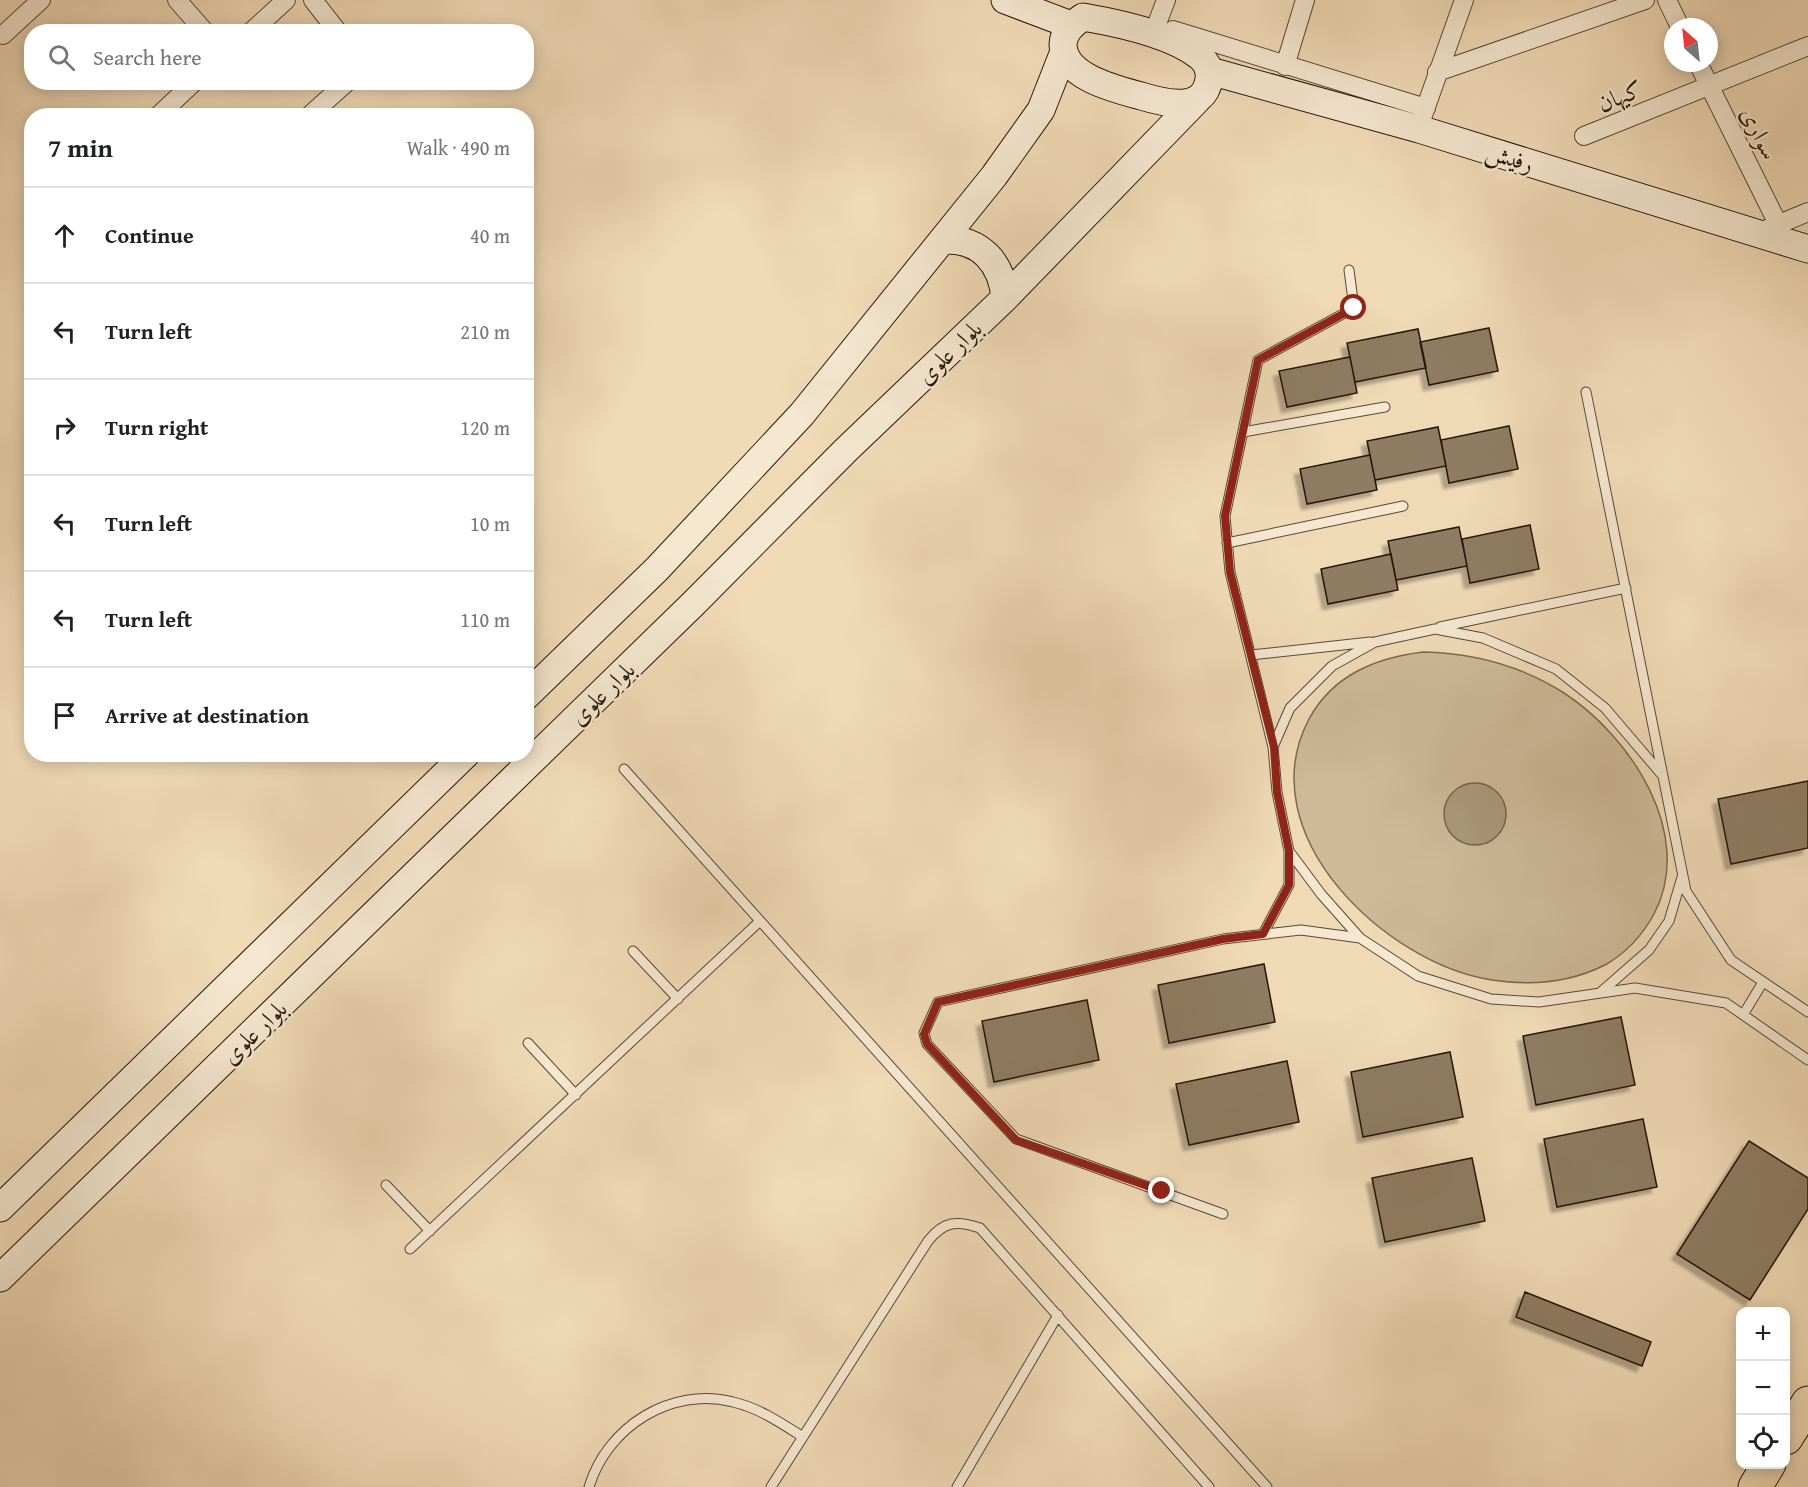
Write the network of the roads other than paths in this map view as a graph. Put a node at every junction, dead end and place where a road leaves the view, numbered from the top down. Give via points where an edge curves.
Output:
1 (41, 0) edge
2 (177, 0) edge
3 (286, 0) edge
4 (314, 0) edge
5 (1166, 0) edge
6 (1305, 0) edge
7 (1464, 0) edge
8 (1645, 0) edge
9 (1667, 0) edge
10 (1019, 2) edge
11 (1676, 18) edge
12 (198, 24) edge
13 (260, 24) edge
14 (332, 24) edge
15 (1071, 25) junction
16 (1155, 30) junction
17 (3, 34) dead end
18 (1808, 46) edge
19 (1063, 54) junction
20 (1285, 66) junction
21 (1210, 71) junction
22 (1437, 72) junction
23 (1702, 72) edge
24 (1709, 86) junction
25 (186, 90) edge
26 (338, 90) edge
27 (1197, 100) junction
28 (166, 108) edge
29 (318, 108) edge
30 (1422, 118) junction
31 (1584, 136) dead end
32 (1808, 212) edge
33 (1767, 229) junction
34 (944, 240) junction
35 (1808, 249) edge
36 (1349, 270) dead end
37 (1005, 298) junction
38 (1586, 392) dead end
39 (1385, 407) dead end
40 (1243, 432) junction
41 (1403, 506) dead end
42 (1227, 543) junction
43 (1626, 588) junction
44 (1435, 628) junction
45 (1375, 642) junction
46 (1251, 655) junction
47 (534, 688) edge
48 (1274, 747) junction
49 (534, 759) edge
50 (458, 762) edge
51 (531, 762) edge
52 (624, 770) dead end
53 (1664, 776) junction
54 (1289, 851) junction
55 (1683, 874) junction
56 (760, 921) junction
57 (1263, 934) junction
58 (1360, 938) junction
59 (633, 951) dead end
60 (1763, 982) junction
61 (1600, 993) junction
62 (678, 999) junction
63 (1808, 1012) edge
64 (1743, 1015) junction
65 (528, 1043) dead end
66 (1808, 1060) edge
67 (576, 1095) junction
68 (386, 1185) dead end
69 (0, 1208) edge
70 (1223, 1214) dead end
71 (430, 1232) junction
72 (410, 1249) dead end
73 (0, 1278) edge
74 (1058, 1315) junction
75 (1808, 1403) edge
76 (1790, 1430) edge
77 (803, 1437) junction
78 (1766, 1469) edge
79 (590, 1487) edge
80 (771, 1487) edge
81 (957, 1487) edge
82 (1209, 1487) edge
83 (1268, 1487) edge
84 (1755, 1487) edge

1 - 17 street
2 - 12 street
3 - 13 street
4 - 14 street
5 - 16 street
6 - 20 street
7 - 22 street
8 - 22 street
9 - 11 street
10 - 15 main road
15 - 16 main road via 1083,17
15 - 19 main road, بلوار علوی via 1063,40
16 - 20 street
16 - 21 main road via 1201,57
18 - 24 street, کیهان
19 - 27 main road via 1071,66 1086,76 1139,96 1177,105
19 - 34 main road, بلوار علوی via 1041,110
20 - 30 street
21 - 27 main road, بلوار علوی via 1208,88
21 - 30 main road, رفیش
22 - 30 street
23 - 24 street, سواری
24 - 31 street, کیهان
24 - 33 street, سواری
25 - 28 street
26 - 29 street
27 - 37 main road, بلوار علوی
30 - 33 main road, رفیش
32 - 33 street
33 - 35 main road, رفیش
34 - 37 main road via 973,244 987,254 1004,282
34 - 47 main road, بلوار علوی via 802,414 657,569
36 - 40 lane via 1354,308 1258,360
37 - 49 main road, بلوار علوی
38 - 43 lane
39 - 40 lane
40 - 42 lane via 1225,516
41 - 42 lane
42 - 46 lane via 1230,572
43 - 44 lane
43 - 53 lane
44 - 45 lane
44 - 53 lane via 1483,638 1556,669 1605,708
45 - 46 lane
45 - 48 lane via 1332,666 1290,708
46 - 48 lane
48 - 54 lane via 1277,792
50 - 69 main road
51 - 73 main road, بلوار علوی
52 - 56 lane
53 - 55 lane
54 - 57 lane via 1289,885
54 - 58 lane
55 - 60 lane via 1686,891 1731,960
55 - 61 lane via 1669,921 1649,950
56 - 62 lane
56 - 83 lane
57 - 58 lane via 1301,930
57 - 70 lane via 1223,939 938,1002 924,1034 927,1044 1016,1140
58 - 61 lane via 1418,976 1491,999 1539,1002
59 - 62 lane
60 - 63 lane
60 - 64 lane
61 - 64 lane via 1635,988 1726,1003
62 - 67 lane
64 - 66 lane
65 - 67 lane
67 - 71 lane
68 - 71 lane
71 - 72 lane
74 - 77 lane via 980,1228 950,1222 928,1240
74 - 81 lane
74 - 82 lane
75 - 76 highway
77 - 79 lane via 758,1411 731,1401 674,1403 639,1418 625,1430 601,1460
77 - 80 lane
78 - 84 highway

